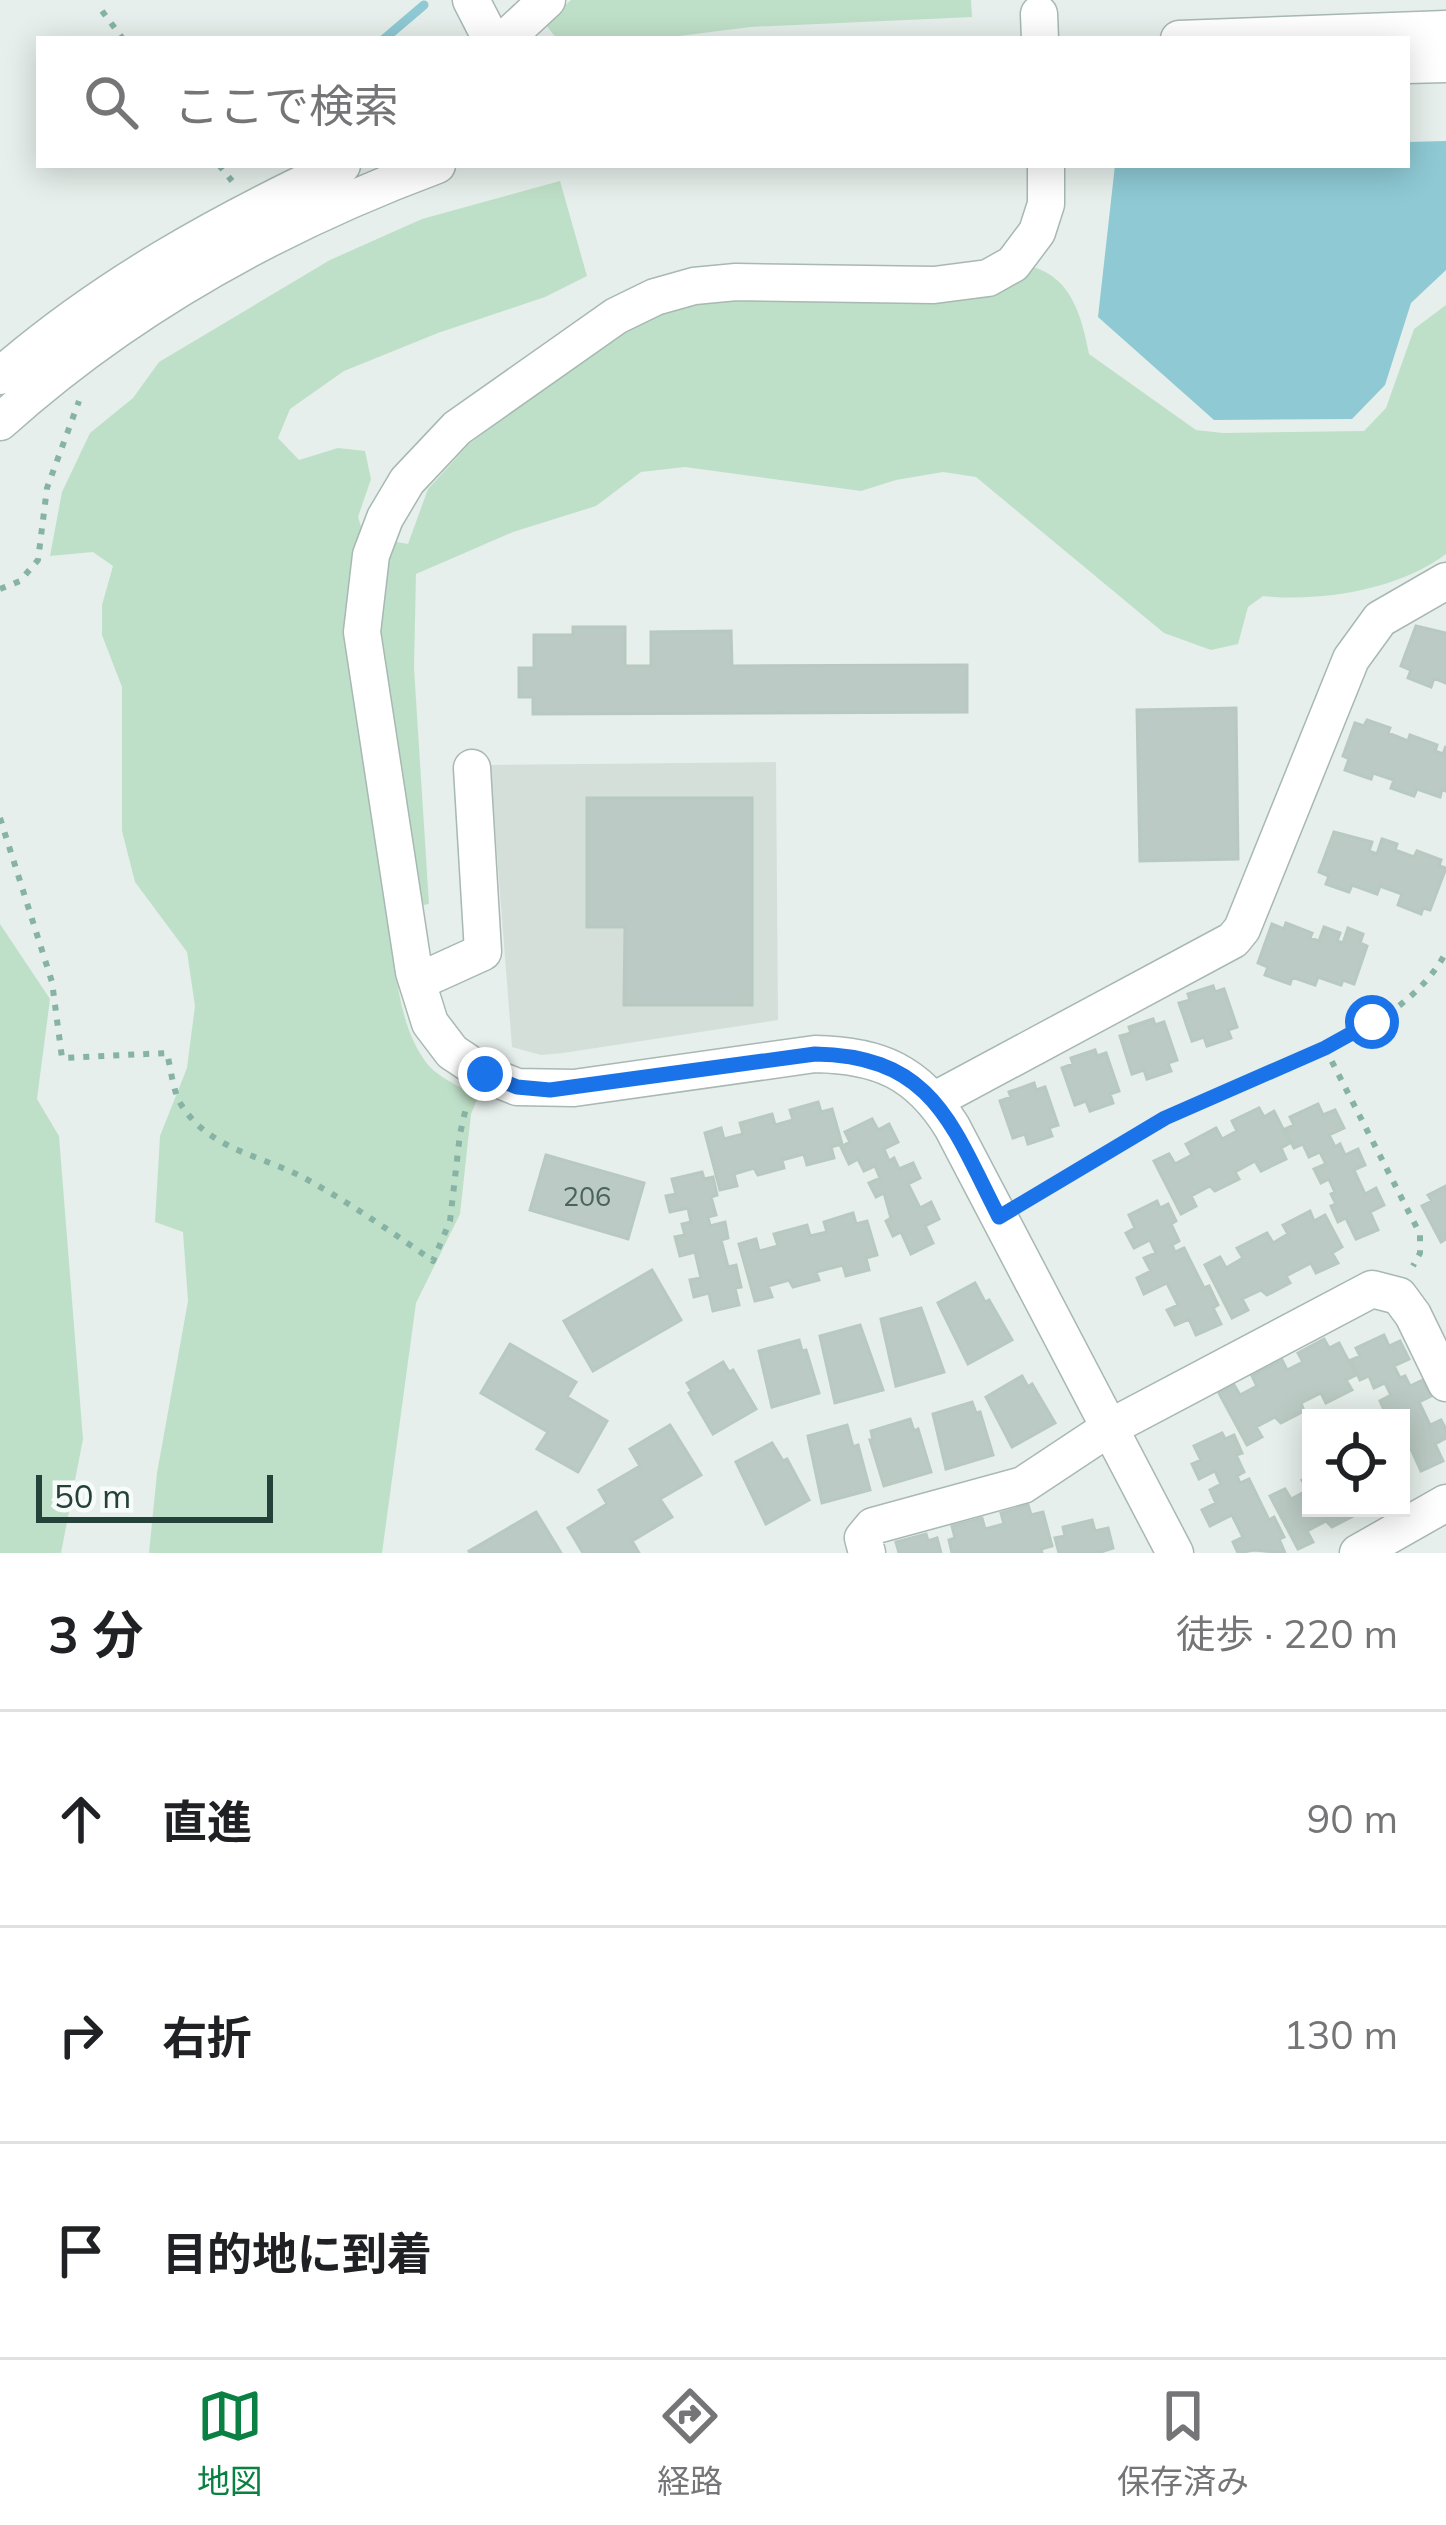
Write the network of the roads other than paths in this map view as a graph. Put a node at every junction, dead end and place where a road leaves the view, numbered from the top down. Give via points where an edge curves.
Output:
1 (471, 0) edge
2 (548, 0) edge
3 (1446, 29) edge
4 (489, 36) edge
5 (508, 36) edge
6 (1259, 36) edge
7 (1446, 64) edge
8 (1410, 65) edge
9 (336, 168) edge
10 (429, 168) edge
11 (1046, 168) edge
12 (0, 376) edge
13 (0, 422) edge
14 (1446, 581) edge
15 (472, 768) dead end
16 (417, 982) junction
17 (935, 1100) junction
18 (1446, 1383) edge
19 (1109, 1428) junction
20 (1446, 1503) edge
21 (867, 1553) edge
22 (1175, 1553) edge
23 (1358, 1553) edge

1 - 4 street
2 - 5 street
3 - 6 street
7 - 8 street
9 - 12 street via 162,259
10 - 13 street via 260,243 135,316
11 - 16 street via 1036,232 1013,264 988,278 934,285 736,281 656,297 616,316 457,428 406,481 371,555 362,632
14 - 17 street via 1380,619 1358,648 1233,940
15 - 16 street via 483,952
16 - 17 street via 430,1023 452,1052 517,1087 550,1090 852,1054 911,1079
17 - 19 street
18 - 19 street via 1399,1296 1372,1289
19 - 21 street via 1023,1485 873,1526 863,1538
19 - 22 street
20 - 23 street

